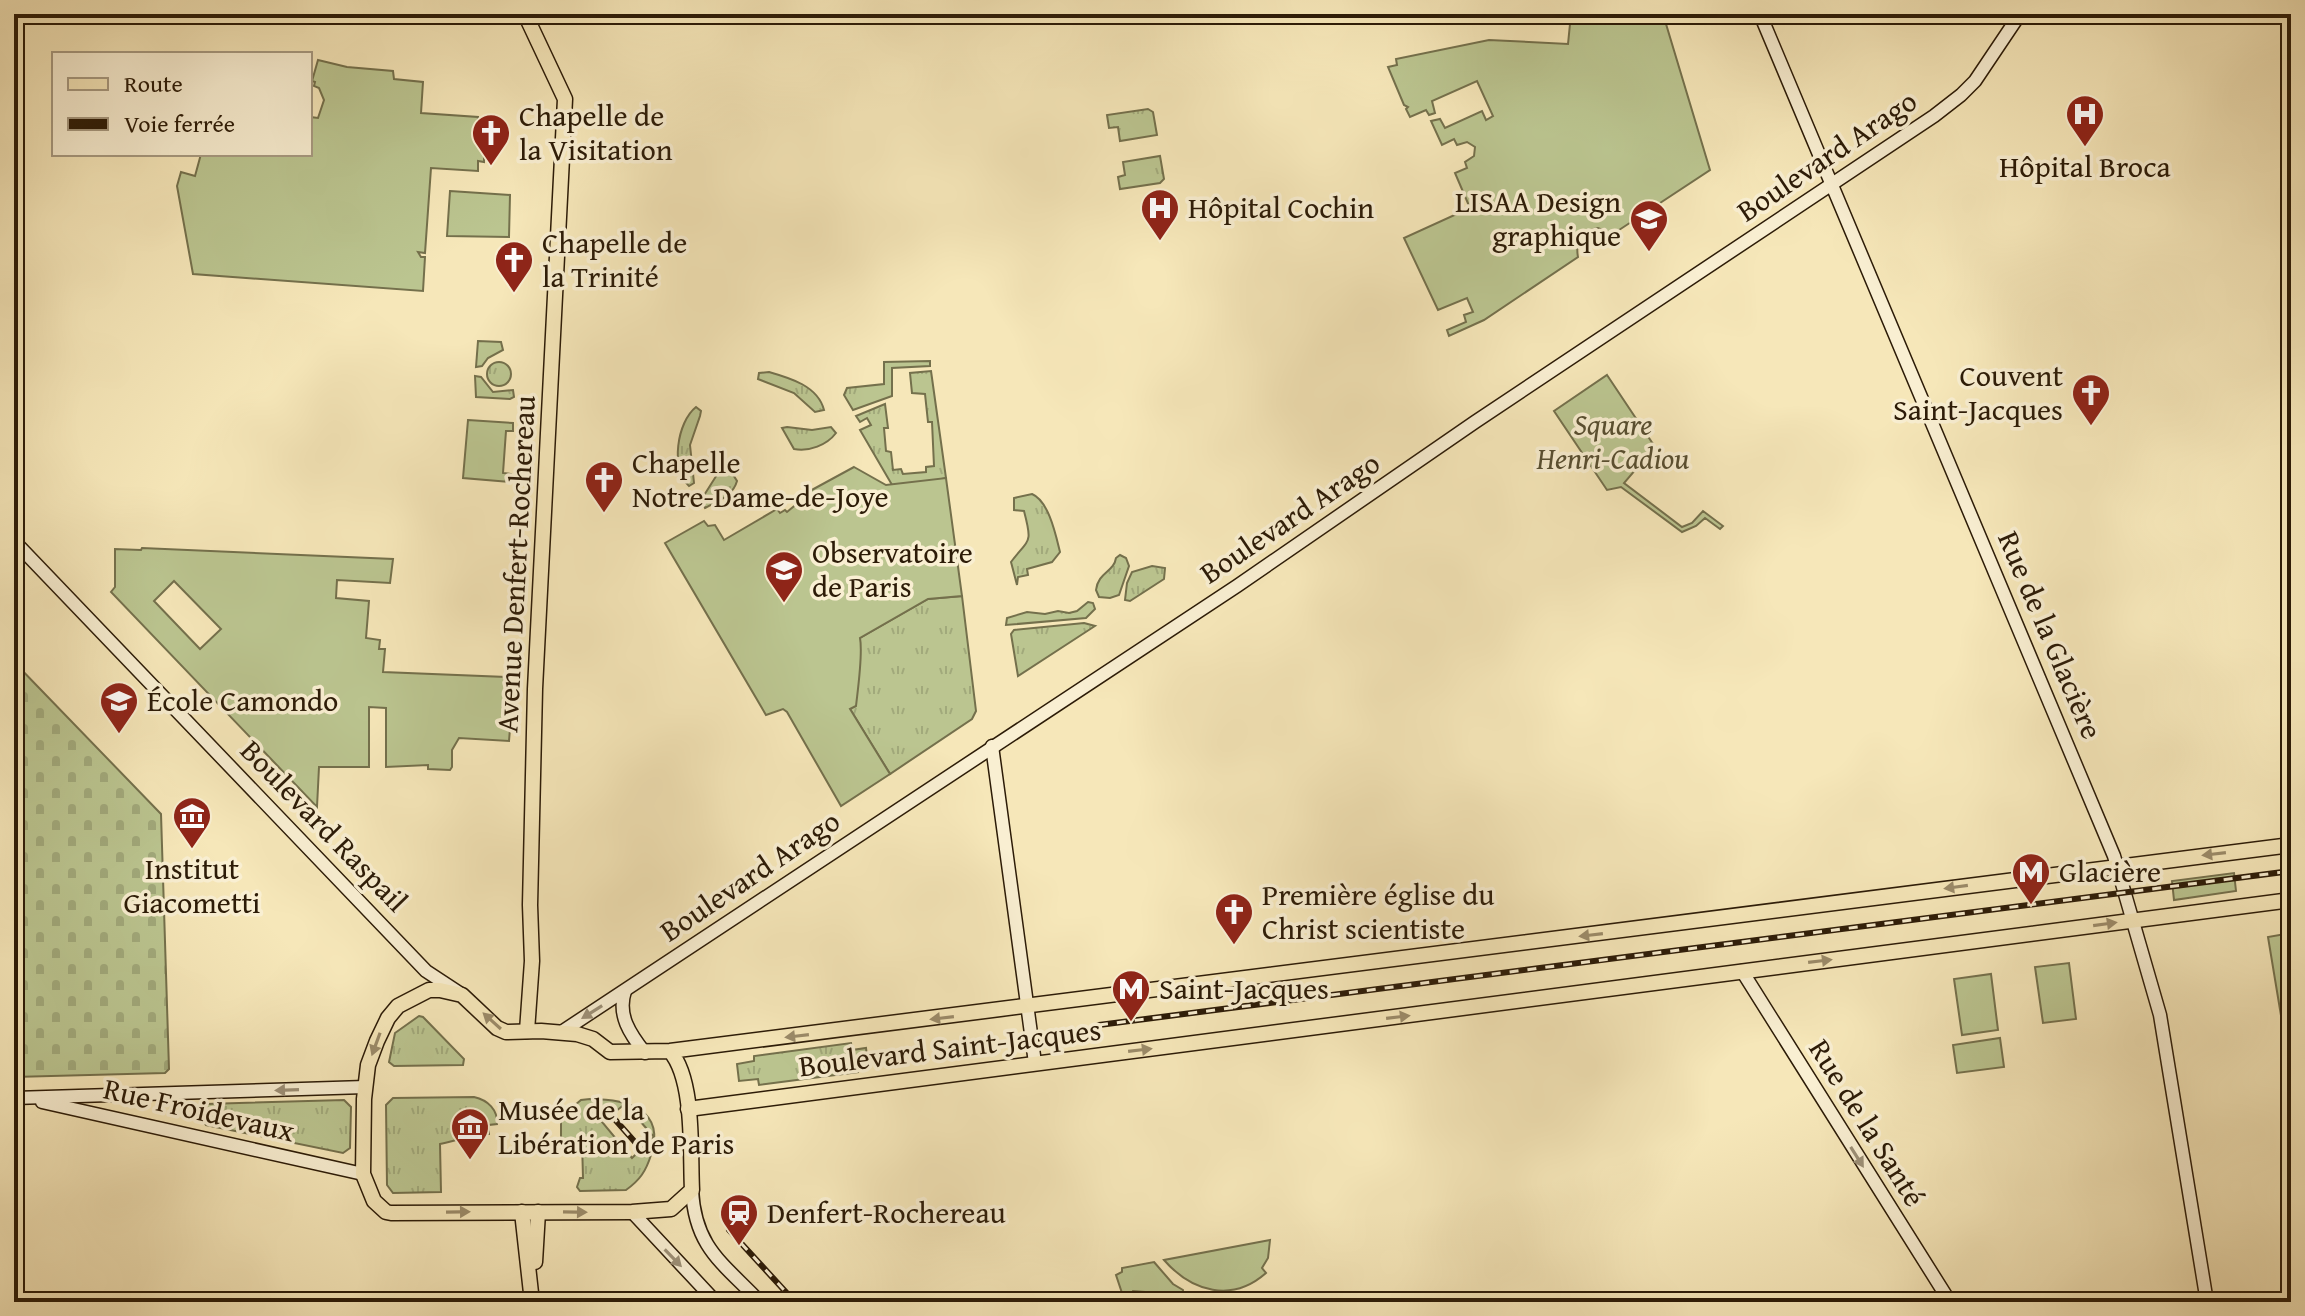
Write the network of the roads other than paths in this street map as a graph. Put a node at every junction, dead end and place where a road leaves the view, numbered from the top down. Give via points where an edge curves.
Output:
1 (525, 14) edge
2 (1760, 14) edge
3 (2020, 14) edge
4 (1831, 185) junction
5 (14, 541) edge
6 (992, 746) junction
7 (2291, 845) edge
8 (2117, 865) junction
9 (2291, 900) edge
10 (2133, 921) junction
11 (1742, 971) junction
12 (430, 974) junction
13 (429, 990) junction
14 (625, 991) junction
15 (462, 995) junction
16 (1028, 1007) junction
17 (527, 1031) junction
18 (560, 1033) junction
19 (670, 1051) junction
20 (645, 1053) junction
21 (1035, 1063) junction
22 (365, 1087) junction
23 (18, 1098) edge
24 (688, 1109) junction
25 (363, 1174) junction
26 (692, 1190) junction
27 (522, 1212) junction
28 (538, 1212) junction
29 (632, 1212) junction
30 (2204, 1285) junction
31 (716, 1302) edge
32 (760, 1302) edge
33 (1950, 1302) edge
34 (2201, 1302) edge
35 (2207, 1302) edge

1 - 17 main road, Avenue Denfert-Rochereau via 565,99 535,689
2 - 4 main road, Rue de la Glacière
3 - 4 main road, Boulevard Arago via 1961,95
4 - 6 main road, Boulevard Arago
4 - 8 main road, Rue de la Glacière
5 - 12 main road, Boulevard Raspail
6 - 14 main road, Boulevard Arago
6 - 16 main road
7 -> 8 main road, Boulevard Saint-Jacques
8 - 10 main road, Rue de la Glacière
8 -> 16 main road, Boulevard Saint-Jacques
9 - 10 main road, Boulevard Saint-Jacques
11 -> 10 main road, Boulevard Saint-Jacques
10 - 30 main road, Rue de la Glacière via 2160,1015
21 -> 11 main road, Boulevard Saint-Jacques
11 -> 33 main road, Rue de la Santé
12 - 13 main road
12 - 15 main road, Boulevard Raspail
13 - 15 main road
13 -> 22 main road via 398,1006 388,1018 368,1065
14 -> 18 main road, Boulevard Arago
14 - 20 main road via 625,1024
17 -> 15 main road, Boulevard Saint-Jacques via 497,1028
16 -> 19 main road, Boulevard Saint-Jacques
16 - 21 main road
17 - 18 main road, Boulevard Saint-Jacques
18 - 20 main road, Boulevard Saint-Jacques via 593,1039 610,1052
19 - 20 main road, Boulevard Saint-Jacques
19 - 24 main road via 681,1063
21 - 24 main road, Boulevard Saint-Jacques
22 -> 23 main road, Rue Froidevaux
22 - 25 main road
23 - 25 main road, Rue Froidevaux
24 - 26 main road
25 -> 27 main road via 374,1201 386,1212
26 - 29 main road via 671,1209
26 - 32 main road via 694,1217 706,1245
27 - 28 main road
27 - 28 main road via 532,1302
28 -> 29 main road
29 -> 31 main road
30 - 34 main road
30 - 35 main road, Rue de la Glacière

